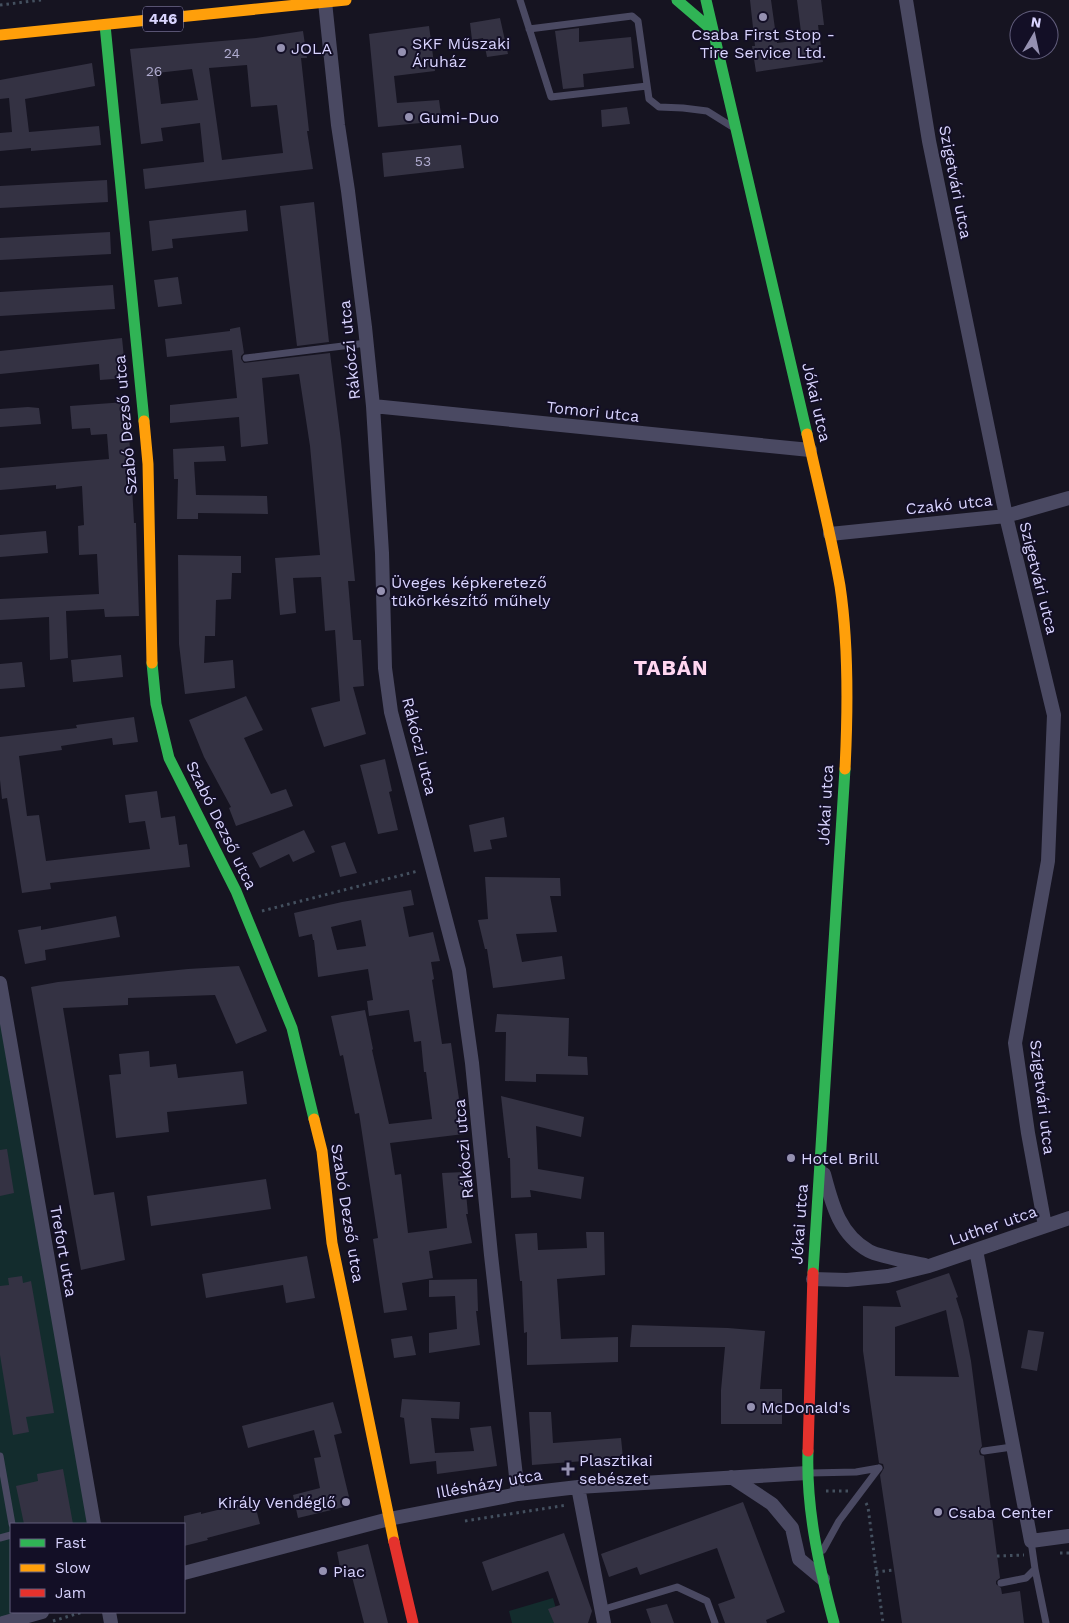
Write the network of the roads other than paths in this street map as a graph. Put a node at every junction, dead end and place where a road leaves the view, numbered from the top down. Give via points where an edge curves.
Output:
1 (346, 0) edge
2 (520, 0) edge
3 (677, 0) edge
4 (706, 0) edge
5 (906, 0) edge
6 (304, 2) edge
7 (325, 2) junction
8 (105, 25) junction
9 (529, 29) junction
10 (712, 30) junction
11 (0, 35) edge
12 (647, 86) junction
13 (735, 129) junction
14 (366, 343) junction
15 (246, 358) dead end
16 (373, 406) junction
17 (810, 450) junction
18 (1069, 498) edge
19 (1006, 516) junction
20 (830, 534) junction
21 (0, 984) edge
22 (820, 1162) junction
23 (1069, 1218) edge
24 (1045, 1226) junction
25 (976, 1250) junction
26 (929, 1266) junction
27 (813, 1279) junction
28 (1012, 1447) junction
29 (984, 1451) dead end
30 (0, 1456) edge
31 (807, 1473) junction
32 (731, 1477) junction
33 (578, 1487) junction
34 (518, 1494) junction
35 (389, 1519) junction
36 (12, 1523) edge
37 (94, 1523) edge
38 (1069, 1536) edge
39 (1031, 1541) junction
40 (818, 1558) junction
41 (1036, 1569) junction
42 (185, 1573) edge
43 (823, 1579) junction
44 (1000, 1583) dead end
45 (39, 1613) edge
46 (603, 1616) edge
47 (4, 1623) edge
48 (414, 1623) edge
49 (715, 1623) edge
50 (834, 1623) edge
51 (1046, 1623) edge

1 - 7 main road, 446
2 - 9 lane
3 - 10 main road
4 - 10 main road, Jókai utca
5 - 19 street, Szigetvári utca via 929,141
6 - 7 main road, 446
6 - 8 main road, 446
7 - 14 street, Rákóczi utca
8 - 11 main road, 446
8 - 35 main road, Szabó Dezső utca via 148,464 151,655 156,704 169,758 236,891 292,1028 319,1142 332,1243
9 - 12 lane via 551,97
9 - 12 lane via 632,16 638,21
10 - 13 main road, Jókai utca
12 - 13 lane via 649,99 659,107 707,111
13 - 17 main road, Jókai utca
14 - 15 lane
14 - 16 street, Rákóczi utca
16 - 17 street, Tomori utca
16 - 34 street, Rákóczi utca via 385,668 391,712 460,970
17 - 20 main road, Jókai utca
18 - 19 street, Czakó utca
19 - 20 street, Czakó utca
19 - 24 street, Szigetvári utca via 1054,715 1048,861 1015,1043
20 - 22 main road, Jókai utca via 840,588 847,705
21 - 37 street, Trefort utca
22 - 26 street via 835,1213 849,1235 870,1251
22 - 27 main road, Jókai utca
23 - 24 street, Luther utca
24 - 25 street, Luther utca
25 - 26 street, Luther utca
25 - 28 street
26 - 27 street, Luther utca via 888,1276
27 - 31 main road, Jókai utca
28 - 29 lane
28 - 39 street
30 - 36 lane
31 - 32 street, Illésházy utca
31 - 40 main road, Jókai utca
31 - 40 lane via 880,1468 839,1521
32 - 33 street, Illésházy utca
32 - 43 street via 772,1504 792,1528 799,1559
33 - 34 street, Illésházy utca
33 - 46 street
34 - 35 street, Illésházy utca
35 - 42 street, Illésházy utca
35 - 48 main road, Szabó Dezső utca
38 - 39 street
39 - 41 lane
40 - 43 main road, Jókai utca
41 - 44 lane via 1026,1578
41 - 51 lane
43 - 50 main road, Jókai utca
45 - 47 street
46 - 49 lane via 677,1587 706,1601

